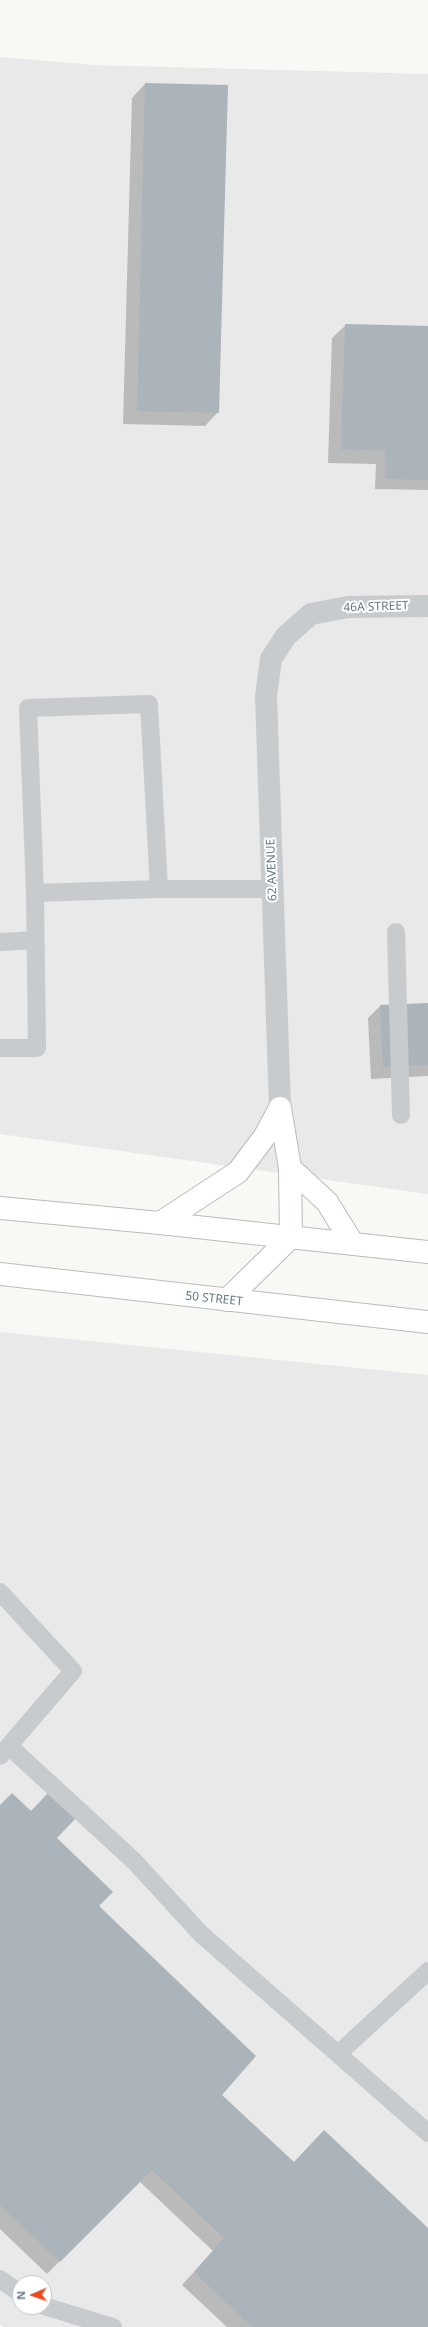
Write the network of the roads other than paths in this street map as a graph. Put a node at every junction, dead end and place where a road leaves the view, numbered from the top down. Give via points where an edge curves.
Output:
1 (428, 606) edge
2 (286, 636) joint
3 (160, 889) junction
4 (272, 889) junction
5 (36, 893) junction
6 (396, 932) dead end
7 (35, 940) junction
8 (0, 942) edge
9 (0, 1048) edge
10 (280, 1108) junction
11 (401, 1115) dead end
12 (290, 1168) junction
13 (0, 1208) edge
14 (160, 1223) junction
15 (291, 1237) junction
16 (353, 1244) junction
17 (428, 1252) edge
18 (0, 1274) edge
19 (227, 1300) junction
20 (428, 1322) edge
21 (0, 1592) edge
22 (5, 1752) edge
23 (428, 1971) edge
24 (338, 2054) junction
25 (428, 2133) edge
26 (0, 2279) edge
27 (12, 2287) edge
28 (52, 2308) edge
29 (114, 2327) edge

1 - 2 street, 46A STREET via 348,607 311,614
2 - 4 street, 62 AVENUE via 272,659 266,696
3 - 4 lane
3 - 5 lane
3 - 5 lane via 150,704 28,708
4 - 10 street, 62 AVENUE
5 - 7 lane
6 - 11 lane
7 - 8 lane
7 - 9 lane via 37,1048
10 - 12 main road
10 - 14 main road via 265,1136 238,1172
12 - 15 main road
12 - 16 main road via 327,1202
13 - 14 main road
14 - 15 main road
15 - 16 main road
15 - 19 main road
16 - 17 main road
18 - 19 main road, 50 STREET
19 - 20 main road, 50 STREET
21 - 22 lane via 73,1671
22 - 24 lane via 134,1861 201,1934
23 - 24 lane
24 - 25 lane
26 - 27 lane
28 - 29 lane

